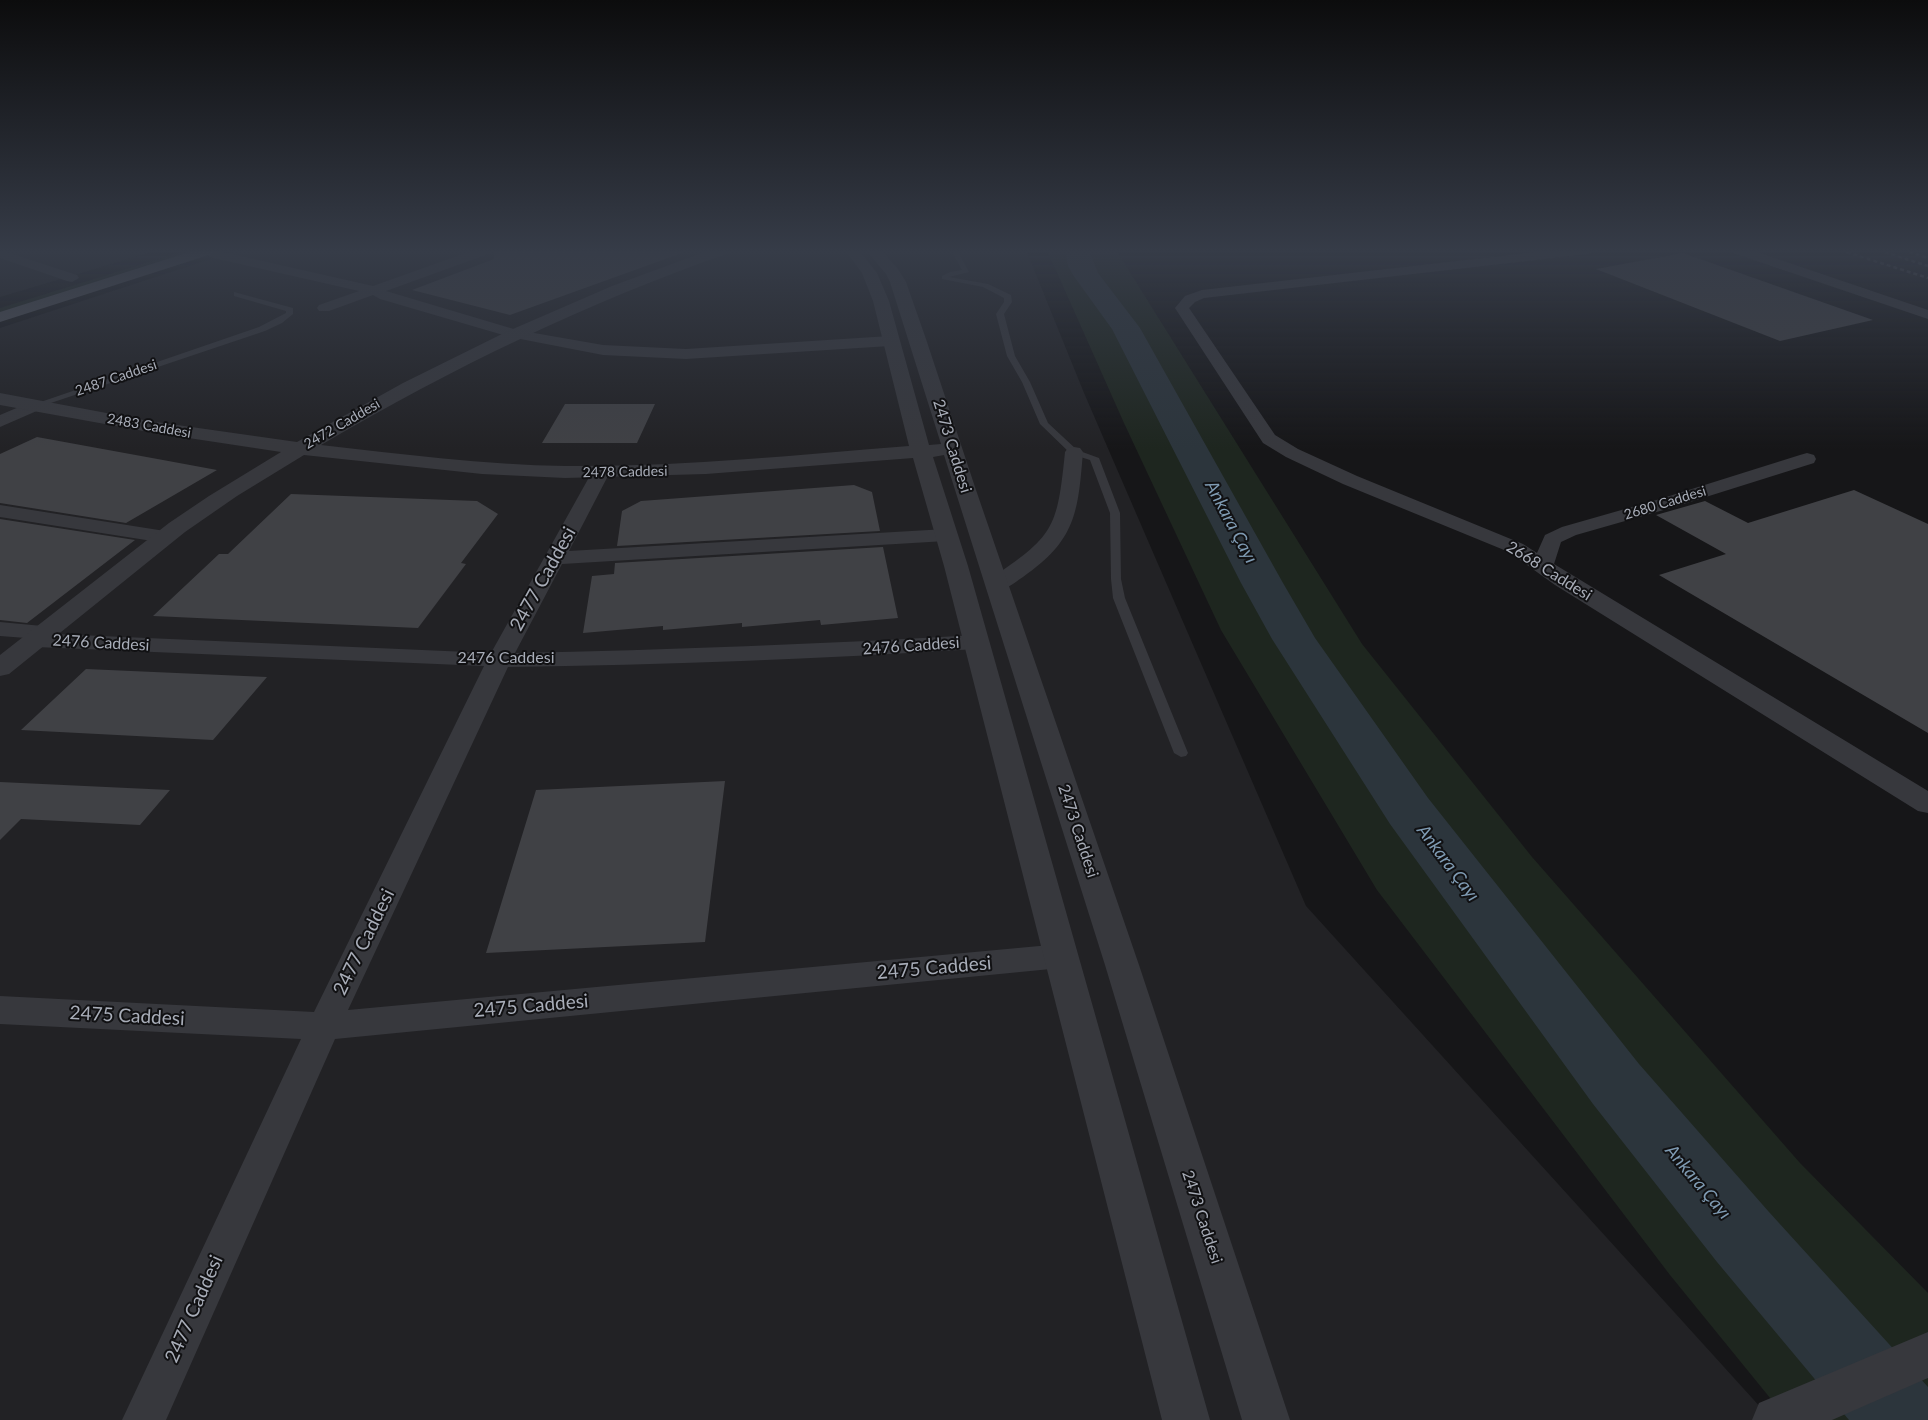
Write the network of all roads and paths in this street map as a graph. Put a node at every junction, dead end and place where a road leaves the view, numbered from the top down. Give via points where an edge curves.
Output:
1 (286, 316) edge
2 (454, 316) edge
3 (554, 316) edge
4 (884, 316) edge
5 (909, 316) edge
6 (1001, 316) edge
7 (1187, 316) edge
8 (515, 334) junction
9 (890, 341) junction
10 (0, 399) edge
11 (33, 406) junction
12 (0, 422) edge
13 (952, 449) junction
14 (298, 450) junction
15 (921, 451) junction
16 (1074, 452) junction
17 (1807, 459) dead end
18 (601, 472) junction
19 (0, 511) edge
20 (946, 535) junction
21 (165, 537) junction
22 (554, 558) junction
23 (1543, 566) junction
24 (997, 586) junction
25 (0, 629) edge
26 (40, 636) junction
27 (976, 642) junction
28 (499, 660) junction
29 (0, 668) edge
30 (1181, 753) dead end
31 (1928, 804) edge
32 (1061, 956) junction
33 (0, 1010) edge
34 (324, 1026) junction
35 (1928, 1355) edge
36 (144, 1420) edge
37 (1186, 1420) edge
38 (1266, 1420) edge
39 (1776, 1420) edge

1 - 11 lane, 2487 Caddesi via 262,329
2 - 8 street
3 - 8 street, 2472 Caddesi
4 - 9 street, 2473 Caddesi
5 - 13 street, 2473 Caddesi
6 - 16 lane via 1010,356 1026,382 1044,424
7 - 23 street, 2668 Caddesi via 1269,439 1350,480 1516,548
8 - 9 street via 603,350 665,354
8 - 14 street, 2472 Caddesi via 400,391
9 - 15 street, 2473 Caddesi
10 - 11 street, 2483 Caddesi
11 - 12 street, 2487 Caddesi
11 - 14 street, 2483 Caddesi
13 - 15 street, 2478 Caddesi
13 - 24 street, 2473 Caddesi
14 - 18 street, 2478 Caddesi via 487,468
14 - 21 street, 2472 Caddesi
15 - 18 street, 2478 Caddesi via 680,471
15 - 20 street, 2473 Caddesi
16 - 24 street via 1069,500 1057,534 1039,554
16 - 30 lane via 1094,458 1115,513 1119,598
17 - 23 street, 2680 Caddesi via 1569,531 1552,538
18 - 22 street, 2477 Caddesi
19 - 21 street
20 - 22 street
20 - 27 street, 2473 Caddesi
21 - 26 street, 2472 Caddesi
22 - 28 street, 2477 Caddesi
23 - 31 street, 2668 Caddesi
24 - 38 street, 2473 Caddesi via 1122,965
25 - 26 street, 2476 Caddesi
26 - 28 street, 2476 Caddesi
26 - 29 street, 2472 Caddesi
27 - 28 street, 2476 Caddesi via 824,651
27 - 32 street, 2473 Caddesi
28 - 34 street, 2477 Caddesi
32 - 34 street, 2475 Caddesi
32 - 37 street, 2473 Caddesi
33 - 34 street, 2475 Caddesi
34 - 36 street, 2477 Caddesi
35 - 39 street

